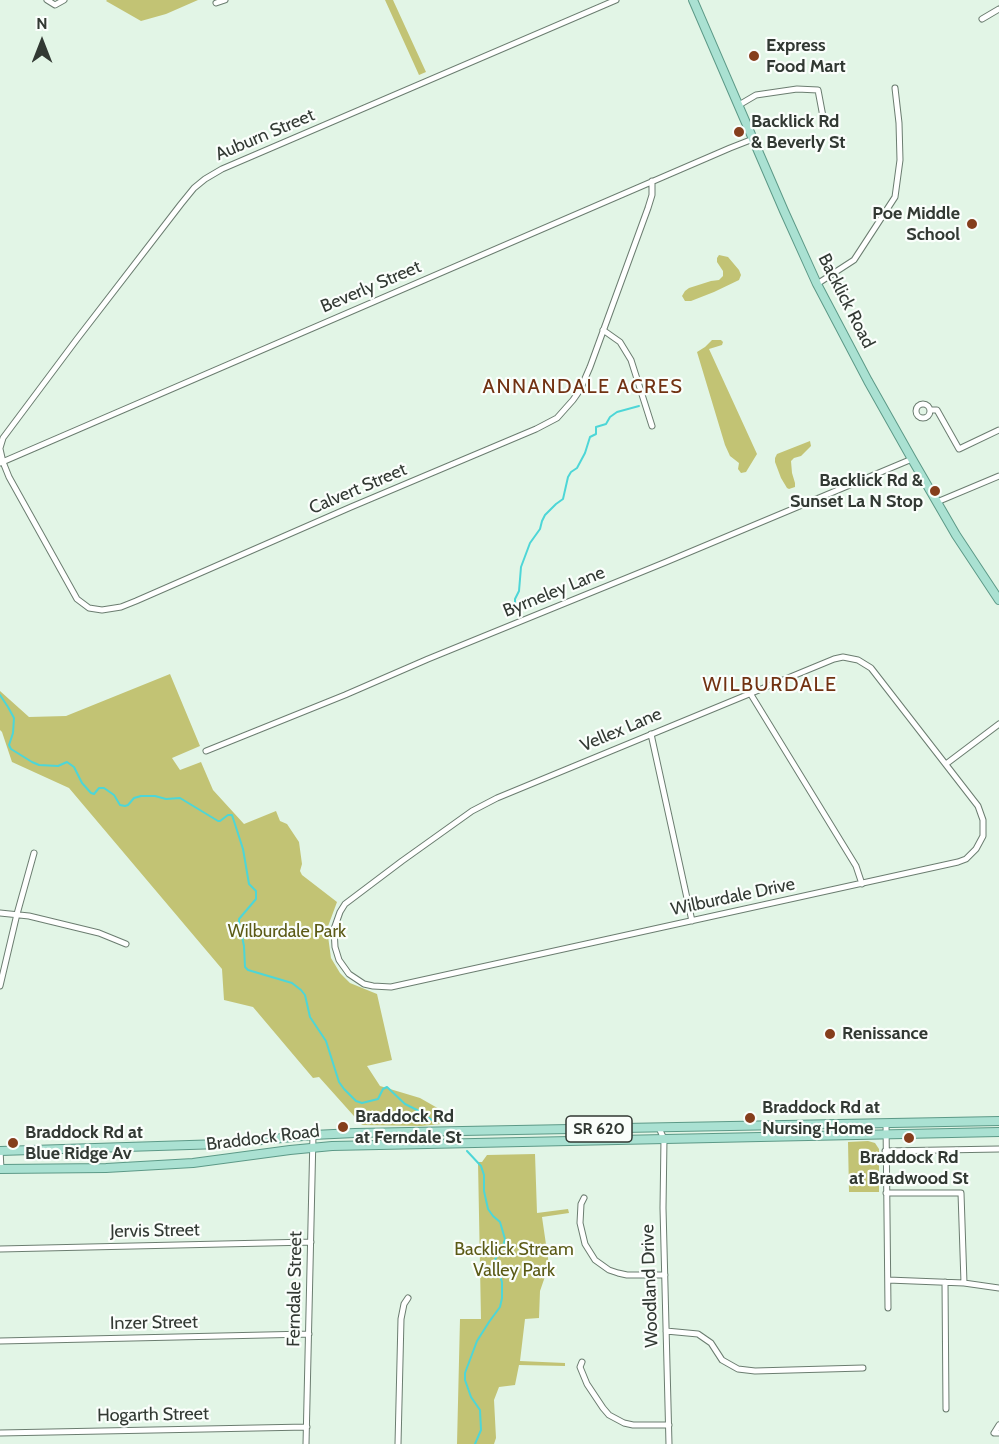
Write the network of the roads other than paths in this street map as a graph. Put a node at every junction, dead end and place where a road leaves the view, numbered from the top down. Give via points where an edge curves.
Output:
1 (47, 0) edge
2 (64, 0) edge
3 (225, 0) edge
4 (615, 0) edge
5 (693, 0) edge
6 (216, 3) dead end
7 (999, 9) edge
8 (982, 19) dead end
9 (895, 88) dead end
10 (739, 105) junction
11 (824, 122) dead end
12 (753, 139) junction
13 (652, 181) junction
14 (818, 284) junction
15 (603, 330) junction
16 (930, 410) dead end
17 (652, 426) dead end
18 (999, 430) edge
19 (0, 448) edge
20 (912, 459) junction
21 (1, 463) edge
22 (999, 476) edge
23 (937, 502) junction
24 (999, 600) edge
25 (750, 693) junction
26 (999, 724) edge
27 (651, 734) junction
28 (206, 751) dead end
29 (946, 764) junction
30 (34, 853) dead end
31 (862, 884) junction
32 (0, 913) edge
33 (17, 914) junction
34 (692, 921) junction
35 (126, 944) dead end
36 (339, 960) joint
37 (0, 986) edge
38 (999, 1121) edge
39 (886, 1123) junction
40 (659, 1128) junction
41 (999, 1132) edge
42 (313, 1135) junction
43 (886, 1135) junction
44 (664, 1139) junction
45 (313, 1147) junction
46 (999, 1149) edge
47 (0, 1150) edge
48 (885, 1151) junction
49 (0, 1169) edge
50 (886, 1193) junction
51 (585, 1198) dead end
52 (311, 1242) junction
53 (0, 1249) edge
54 (665, 1275) junction
55 (888, 1280) junction
56 (945, 1282) junction
57 (964, 1283) junction
58 (999, 1288) edge
59 (408, 1298) dead end
60 (888, 1308) dead end
61 (666, 1331) junction
62 (309, 1335) junction
63 (0, 1341) edge
64 (582, 1362) dead end
65 (862, 1368) dead end
66 (946, 1409) dead end
67 (669, 1425) junction
68 (999, 1425) edge
69 (306, 1427) junction
70 (0, 1433) edge
71 (999, 1433) edge
72 (306, 1444) edge
73 (398, 1444) edge
74 (669, 1444) edge

1 - 2 street via 55,5
3 - 6 street
4 - 19 street, Auburn Street via 205,179 181,204 71,348 3,438
5 - 10 main road, Backlick Road
7 - 8 street
9 - 14 street via 900,160 895,197 854,260
10 - 11 street via 756,95 818,90
10 - 12 main road, Backlick Road
12 - 13 street, Beverly Street
12 - 14 main road, Backlick Road
13 - 15 street, Calvert Street via 648,208
13 - 21 street, Beverly Street
14 - 20 main road, Backlick Road
15 - 17 street via 620,342 631,360
15 - 21 street, Calvert Street via 580,390 566,410 547,424 110,610 89,608 72,593
16 - 18 street via 937,410 959,449
19 - 21 street, Auburn Street
20 - 23 main road, Backlick Road
20 - 28 street, Byrneley Lane
22 - 23 street
23 - 24 main road, Backlick Road
25 - 27 street, Vellex Lane
25 - 29 street, Vellex Lane via 834,658 858,660 876,674
25 - 31 street via 856,866
26 - 29 street
27 - 34 street
27 - 36 street, Vellex Lane via 497,798 402,861 340,912 334,938
29 - 31 street, Wilburdale Drive via 981,813 983,836 976,849 958,862
30 - 33 street
31 - 34 street, Wilburdale Drive
32 - 33 street
33 - 35 street via 99,933
33 - 37 street
34 - 36 street, Wilburdale Drive via 391,987 360,981
38 - 39 main road, Braddock Road / SR 620
39 - 40 main road, Braddock Road / SR 620
39 - 43 street
40 - 42 main road, Braddock Road / SR 620
40 - 44 street, Woodland Drive
41 - 43 main road, Braddock Road / SR 620
42 - 45 street, Ferndale Street
42 - 47 main road, Braddock Road / SR 620 via 221,1144
43 - 44 main road, Braddock Road / SR 620
43 - 48 street
44 - 45 main road, Braddock Road / SR 620
44 - 54 street, Woodland Drive
45 - 49 main road, Braddock Road / SR 620 via 193,1163
45 - 52 street, Ferndale Street
46 - 48 street
47 - 49 street
48 - 50 street
50 - 55 street
50 - 57 street via 961,1192
51 - 54 street via 580,1223 585,1244 596,1260 609,1270 627,1275
52 - 53 street, Jervis Street
52 - 62 street, Ferndale Street
54 - 61 street, Woodland Drive
55 - 56 street
55 - 60 street
56 - 57 street
56 - 66 street
57 - 58 street
59 - 73 street via 401,1319
61 - 65 street via 698,1334 711,1343 722,1360 738,1369
61 - 67 street, Woodland Drive
62 - 63 street, Inzer Street
62 - 69 street, Ferndale Street
64 - 67 street via 580,1367 587,1384 609,1415 633,1425
67 - 74 street, Woodland Drive
68 - 71 street via 994,1433
69 - 70 street, Hogarth Street
69 - 72 street, Ferndale Street

